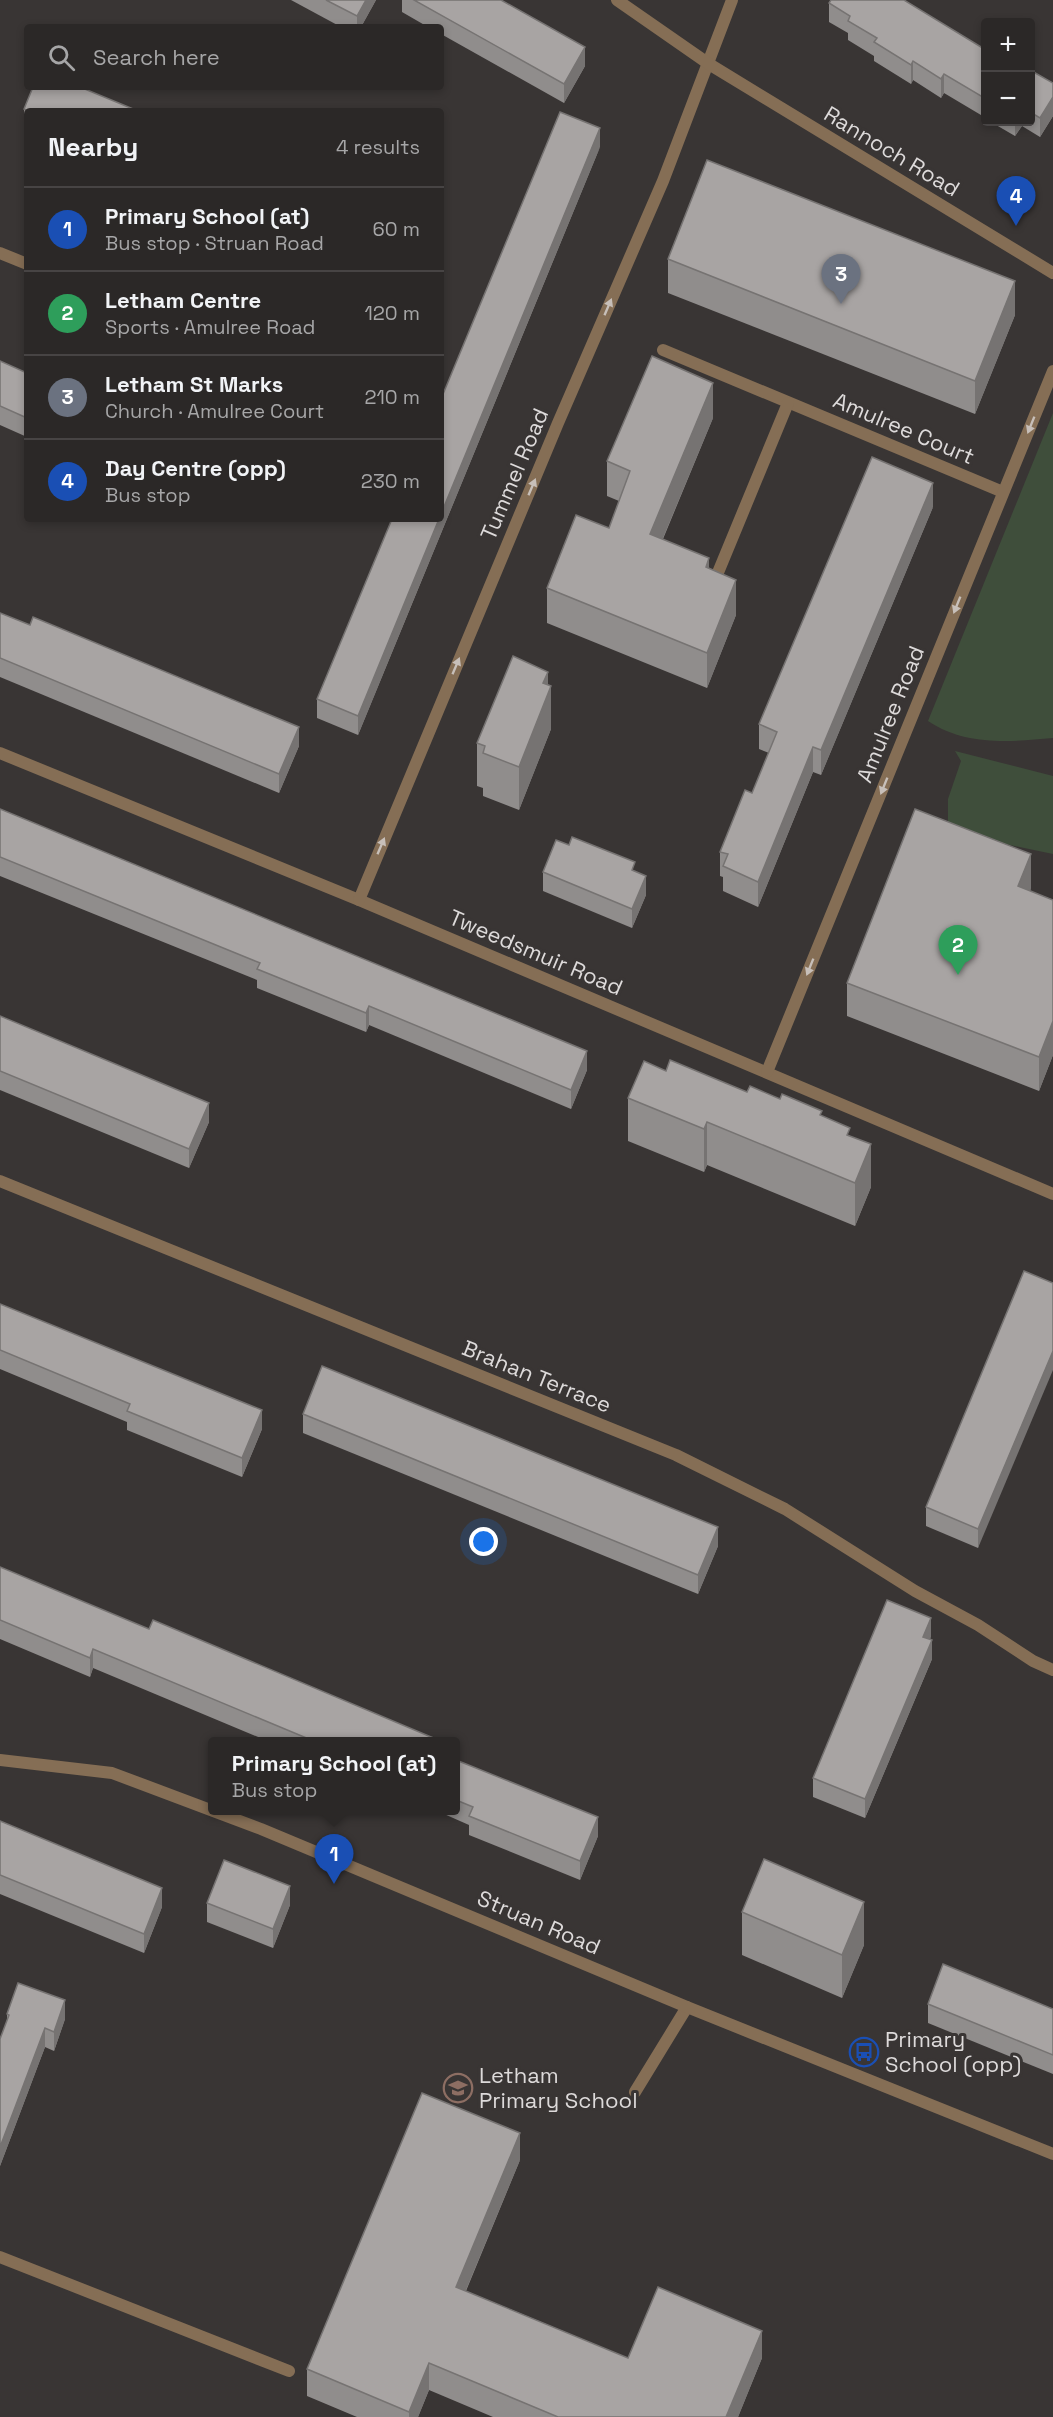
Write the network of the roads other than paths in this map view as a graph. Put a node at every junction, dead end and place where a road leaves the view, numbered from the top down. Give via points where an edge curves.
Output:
1 (617, 0) edge
2 (732, 0) edge
3 (709, 64) junction
4 (0, 253) edge
5 (24, 263) edge
6 (1053, 273) edge
7 (663, 350) dead end
8 (1053, 371) edge
9 (788, 403) junction
10 (1003, 492) junction
11 (717, 575) edge
12 (0, 753) edge
13 (359, 900) junction
14 (767, 1072) junction
15 (0, 1181) edge
16 (1053, 1194) edge
17 (1053, 1670) edge
18 (0, 1760) edge
19 (208, 1809) edge
20 (224, 1815) edge
21 (687, 2007) junction
22 (635, 2092) dead end
23 (1053, 2154) edge
24 (0, 2257) edge
25 (289, 2371) dead end

1 - 3 street, Rannoch Road
2 - 3 street
3 - 6 street, Rannoch Road
13 -> 3 street, Tummel Road via 663,182
4 - 5 street
7 - 9 street, Amulree Court
8 -> 10 street, Amulree Road
9 - 10 street, Amulree Court
9 - 11 street
10 -> 14 street, Amulree Road
12 - 13 street, Tweedsmuir Road
13 - 14 street, Tweedsmuir Road
14 - 16 street, Tweedsmuir Road
15 - 17 street, Brahan Terrace via 676,1455 785,1509 915,1591
18 - 19 street, Struan Road via 112,1773
20 - 21 street, Struan Road
21 - 22 street
21 - 23 street, Struan Road
24 - 25 street

